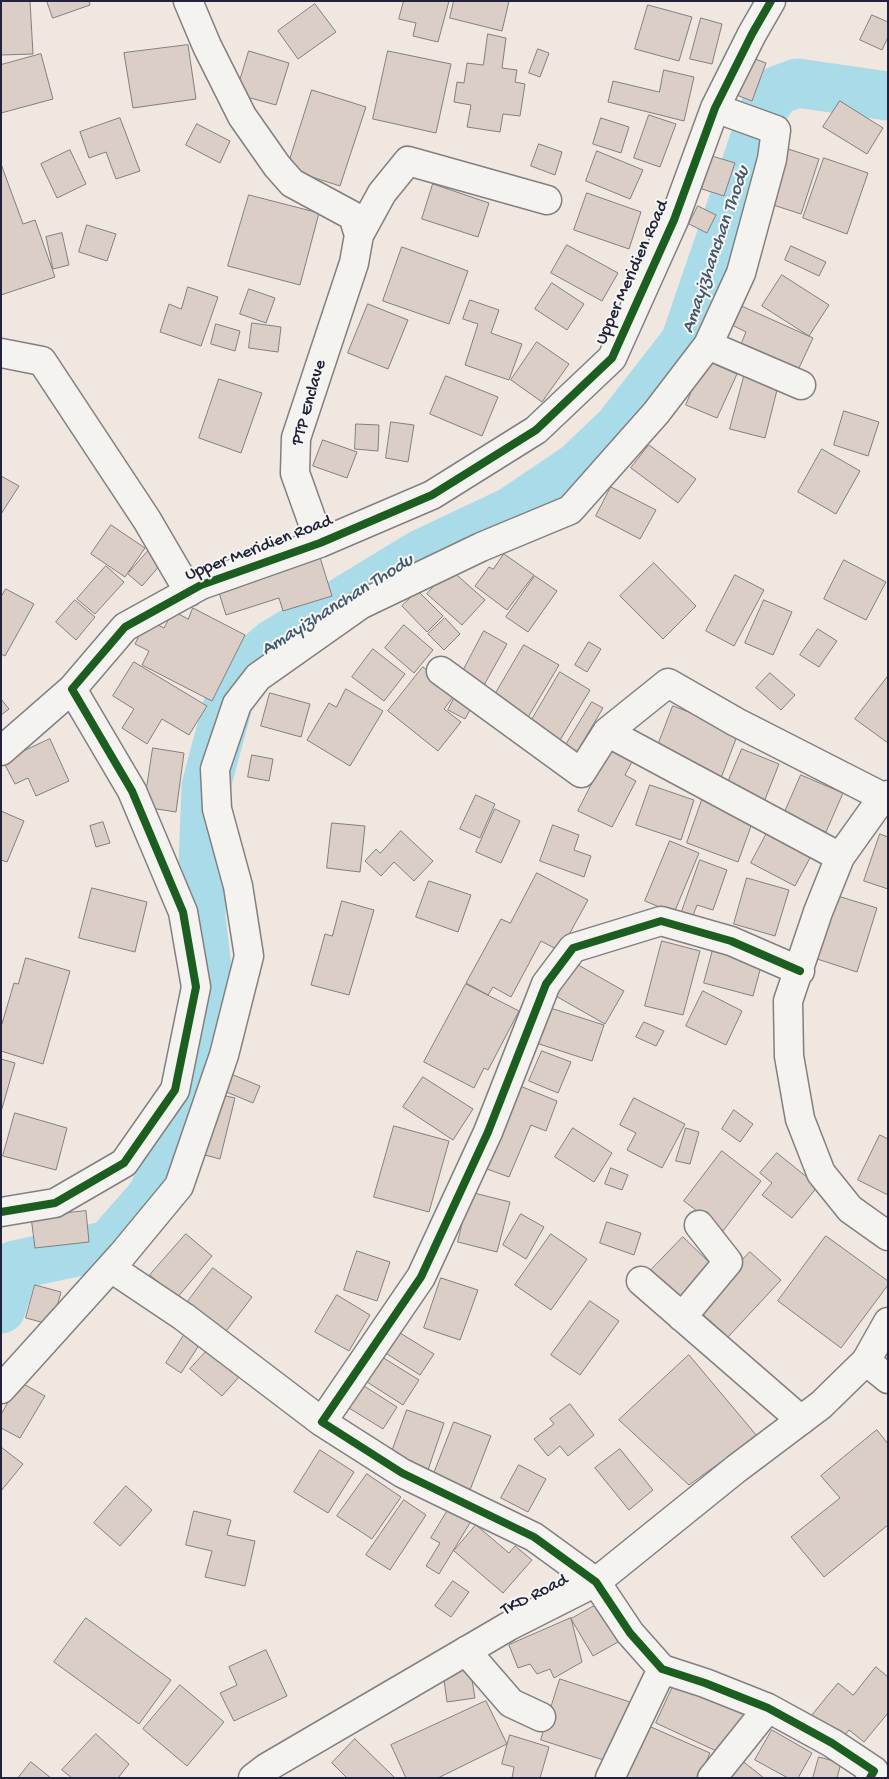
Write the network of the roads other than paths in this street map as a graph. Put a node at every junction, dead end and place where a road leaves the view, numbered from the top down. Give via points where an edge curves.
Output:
1 (188, 1) edge
2 (771, 1) edge
3 (715, 108) junction
4 (547, 200) dead end
5 (359, 235) junction
6 (708, 345) junction
7 (1, 353) edge
8 (801, 386) dead end
9 (320, 543) junction
10 (189, 592) junction
11 (441, 671) dead end
12 (72, 689) junction
13 (607, 732) junction
14 (1, 751) edge
15 (886, 797) edge
16 (840, 857) junction
17 (800, 971) junction
18 (1, 1212) edge
19 (699, 1225) dead end
20 (888, 1236) edge
21 (111, 1268) junction
22 (641, 1281) dead end
23 (682, 1317) junction
24 (888, 1322) edge
25 (866, 1360) junction
26 (888, 1379) edge
27 (1, 1389) edge
28 (801, 1420) junction
29 (322, 1422) junction
30 (596, 1582) junction
31 (466, 1651) junction
32 (662, 1669) junction
33 (768, 1708) junction
34 (541, 1717) dead end
35 (877, 1769) edge
36 (253, 1778) edge
37 (610, 1778) edge
38 (712, 1778) edge

1 - 5 street via 242,116 277,166 292,183 353,216
2 - 3 street, Upper Meridien Road
3 - 6 street via 776,130 772,159 741,273
3 - 9 street, Upper Meridien Road via 674,220 612,358 536,430 432,495
4 - 5 street, PTP Enclave via 408,161 382,193
5 - 9 street, PTP Enclave via 354,263 296,438 295,473
6 - 8 street
6 - 21 street via 656,413 570,510 482,547 360,605 258,677 237,704 215,769 217,809 238,886 249,956 224,1055 180,1186
7 - 10 street via 42,361 147,520
9 - 10 street, Upper Meridien Road via 201,584
10 - 12 street, Upper Meridien Road via 125,627
11 - 13 street via 582,773
12 - 14 street, Upper Meridien Road
12 - 18 street via 132,792 179,903 196,987 175,1090 124,1163 55,1203
13 - 15 street via 668,683 736,722
13 - 16 street
15 - 16 street
16 - 17 street via 818,912
17 - 20 street via 788,1001 789,1056 800,1119 821,1172 850,1209
17 - 29 street via 731,941 661,921 573,948 546,984 488,1132 421,1277
19 - 23 street via 728,1262
21 - 27 street
21 - 29 street via 184,1317
22 - 23 street
23 - 28 street
24 - 25 street, TKD Road
25 - 26 street
25 - 28 street, TKD Road via 821,1405
28 - 30 street, TKD Road
29 - 30 street via 402,1473 534,1537
30 - 31 street, TKD Road
30 - 32 street via 630,1633
31 - 34 street via 511,1704
31 - 36 street, TKD Road
32 - 33 street
32 - 37 street
33 - 35 street
33 - 38 street

